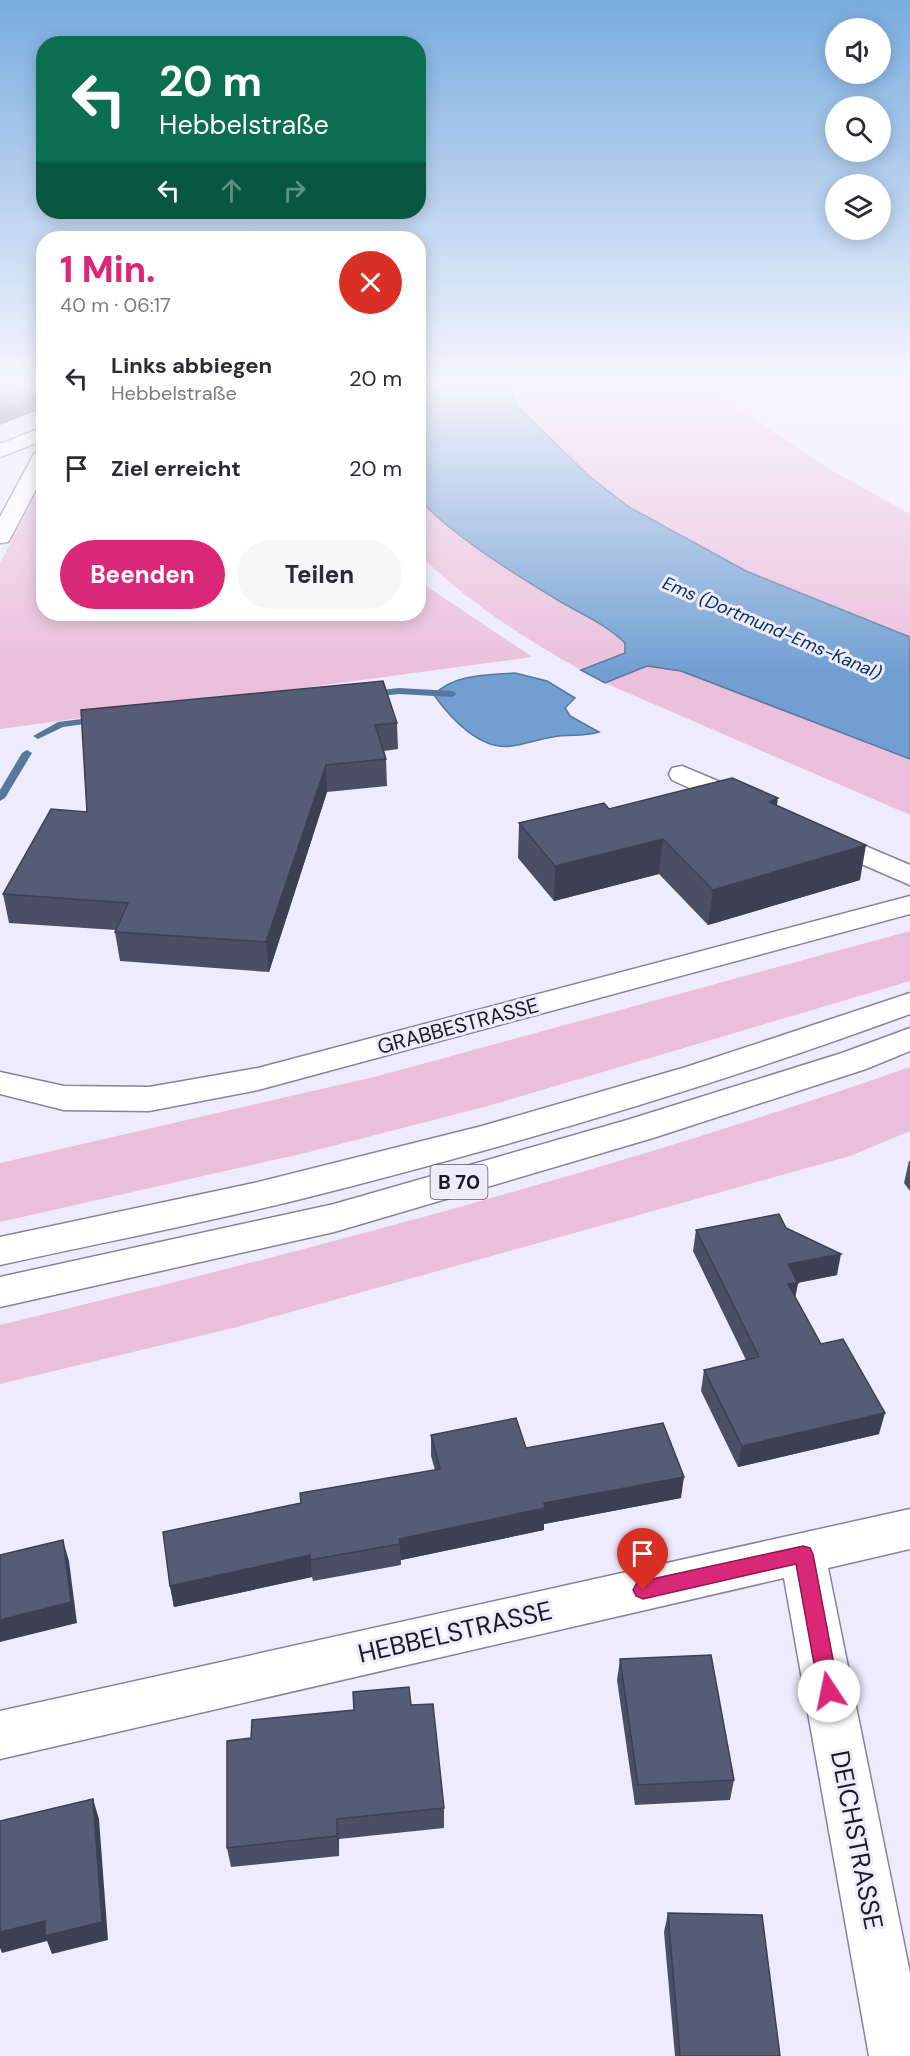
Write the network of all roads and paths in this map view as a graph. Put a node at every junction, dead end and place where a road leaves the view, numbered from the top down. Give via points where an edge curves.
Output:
1 (30, 480) edge
2 (0, 537) edge
3 (682, 774) dead end
4 (768, 813) edge
5 (801, 827) edge
6 (910, 876) edge
7 (910, 905) edge
8 (910, 1004) edge
9 (910, 1039) edge
10 (0, 1083) edge
11 (0, 1251) edge
12 (0, 1292) edge
13 (910, 1529) edge
14 (803, 1554) junction
15 (0, 1734) edge
16 (898, 2056) edge

1 - 2 main road
3 - 4 main road
5 - 6 main road
7 - 10 main road, GRABBESTRASSE via 258,1079 149,1099 64,1098
8 - 11 main road, B 70 via 613,1100 337,1176
9 - 12 main road, B 70 via 854,1061 640,1129 334,1218
13 - 14 main road, HEBBELSTRASSE
14 - 15 main road, HEBBELSTRASSE
14 - 16 main road, DEICHSTRASSE

